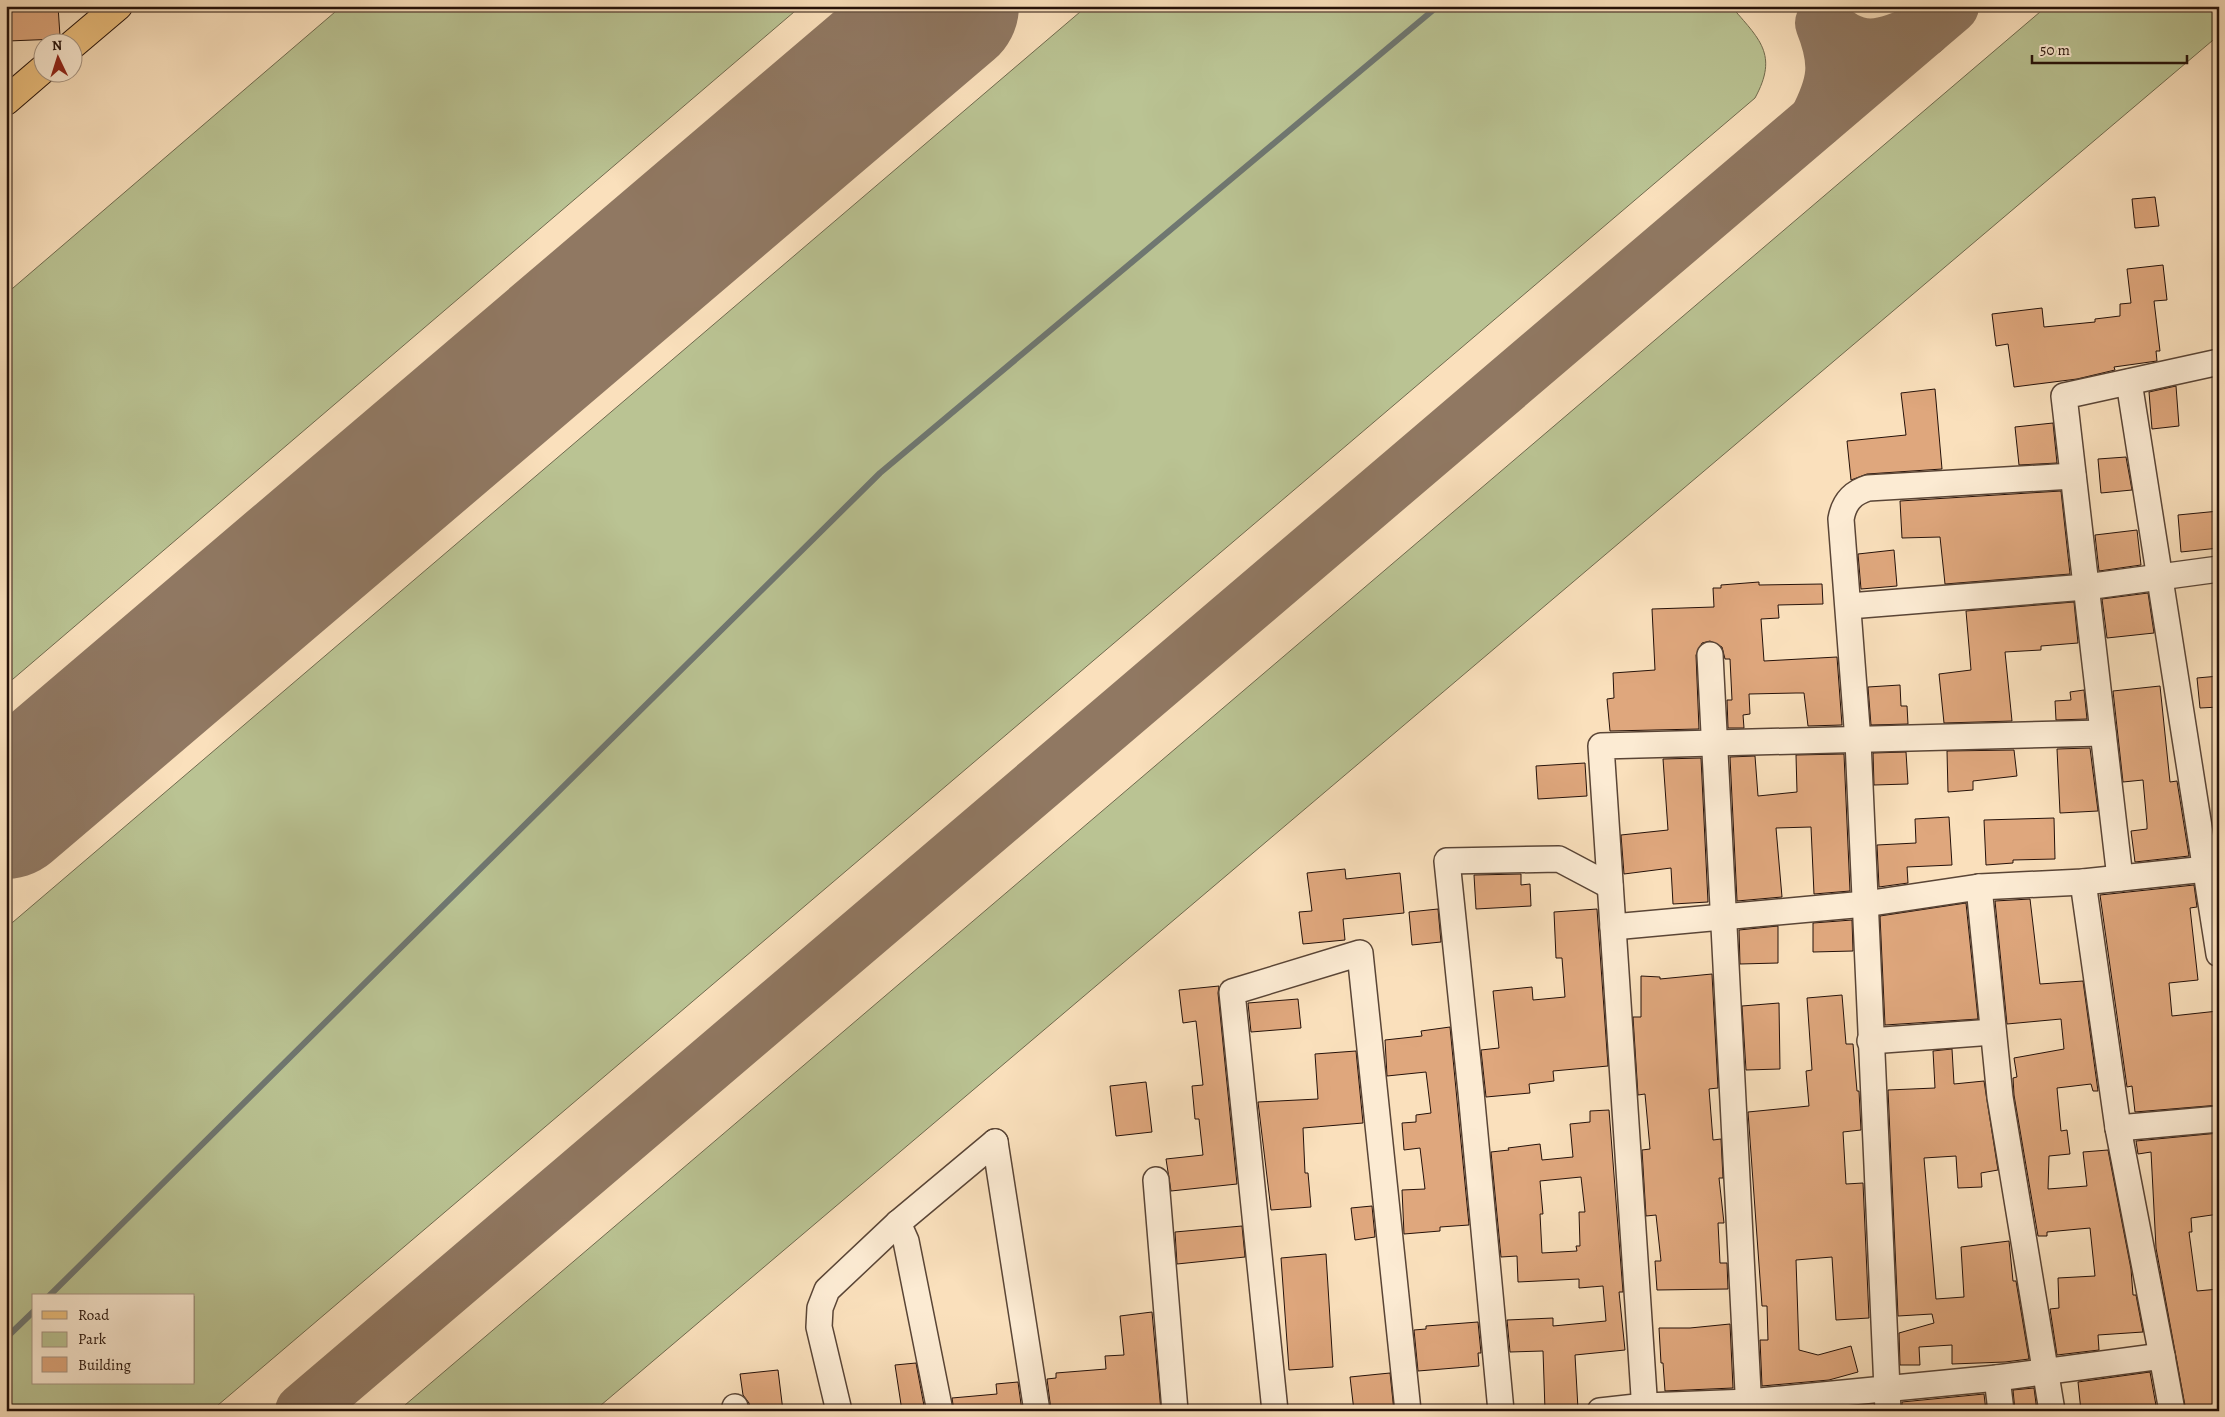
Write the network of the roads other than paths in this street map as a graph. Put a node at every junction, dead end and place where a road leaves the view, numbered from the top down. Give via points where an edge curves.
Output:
1 (118, 6) edge
2 (82, 37) edge
3 (32, 78) edge
4 (10, 95) edge
5 (2219, 362) edge
6 (2129, 382) junction
7 (2073, 476) junction
8 (2219, 569) edge
9 (2161, 578) junction
10 (2086, 587) junction
11 (1849, 606) junction
12 (1710, 655) dead end
13 (2103, 733) junction
14 (1858, 741) junction
15 (1715, 744) junction
16 (2208, 811) edge
17 (2206, 868) junction
18 (2120, 878) junction
19 (2083, 882) junction
20 (1610, 886) junction
21 (1979, 886) junction
22 (1865, 904) junction
23 (1724, 917) junction
24 (1613, 927) junction
25 (2219, 954) edge
26 (1993, 1032) junction
27 (1870, 1041) junction
28 (2219, 1119) edge
29 (2118, 1128) junction
30 (1156, 1180) dead end
31 (898, 1223) junction
32 (2162, 1356) junction
33 (2046, 1371) junction
34 (1997, 1378) junction
35 (1886, 1399) edge
36 (1839, 1401) edge
37 (1749, 1406) edge
38 (1645, 1408) edge
39 (839, 1411) edge
40 (940, 1411) edge
41 (1037, 1411) edge
42 (1174, 1411) edge
43 (1275, 1411) edge
44 (1408, 1411) edge
45 (1501, 1411) edge
46 (1600, 1411) edge
47 (2001, 1411) edge
48 (2052, 1411) edge
49 (2172, 1411) edge

1 - 2 main road
3 - 4 main road
5 - 6 street
6 - 7 street via 2064,396
6 - 9 street
7 - 10 street
7 - 11 street via 1880,486 1858,491 1845,504 1841,519
8 - 9 street
9 - 10 street
9 - 16 street
10 - 11 street
10 - 13 street
11 - 14 street
12 - 15 street
13 - 14 street
13 - 18 street
14 - 15 street
14 - 22 street
15 - 20 street via 1601,746
15 - 23 street
16 - 17 street
17 - 18 street
17 - 25 street
18 - 19 street
19 - 21 street
19 - 29 street
20 - 24 street
20 - 45 street via 1559,859 1447,861
21 - 22 street
21 - 26 street
22 - 23 street
22 - 27 street
23 - 24 street
23 - 37 street
24 - 38 street
26 - 27 street
26 - 33 street via 2000,1097
27 - 35 street
28 - 29 street
29 - 32 street
30 - 42 street
31 - 39 street via 834,1282 820,1308 819,1327
31 - 40 street via 906,1241
31 - 41 street via 994,1142
32 - 33 street
32 - 49 street
33 - 34 street
33 - 48 street
34 - 35 street
34 - 47 street
35 - 36 street
36 - 37 street
37 - 38 street
38 - 46 street
43 - 44 street via 1232,992 1360,953

